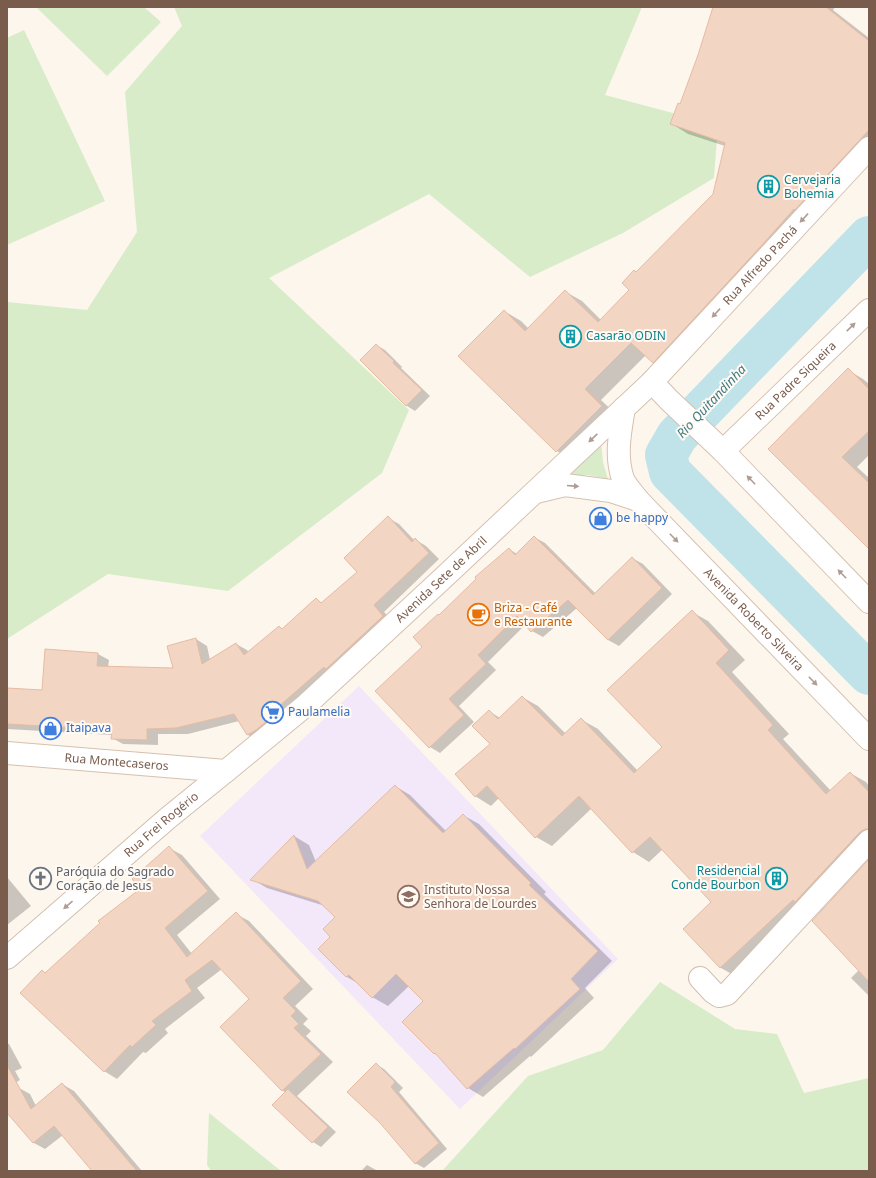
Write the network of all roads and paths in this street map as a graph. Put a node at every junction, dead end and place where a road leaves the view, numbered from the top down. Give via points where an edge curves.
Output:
1 (869, 148) edge
2 (869, 310) edge
3 (652, 382) junction
4 (624, 408) junction
5 (720, 448) junction
6 (535, 493) junction
7 (638, 500) junction
8 (869, 602) edge
9 (869, 739) edge
10 (7, 753) edge
11 (226, 771) junction
12 (869, 841) edge
13 (7, 958) edge
14 (700, 978) dead end

1 -> 3 main road, Rua Alfredo Pachá
5 -> 2 main road, Rua Padre Siqueira
3 - 4 main road, Avenida Sete de Abril
3 - 5 main road
4 -> 6 main road, Avenida Sete de Abril
4 - 7 main road, Avenida Roberto Silveira via 619,435 619,461 624,481
8 -> 5 main road
6 -> 7 main road, Avenida Roberto Silveira via 565,485 611,491
6 - 11 main road, Avenida Sete de Abril via 305,706
7 -> 9 main road, Avenida Roberto Silveira
10 - 11 main road, Rua Montecaseros
11 -> 13 main road, Rua Frei Rogério
12 - 14 main road via 727,994 719,996

